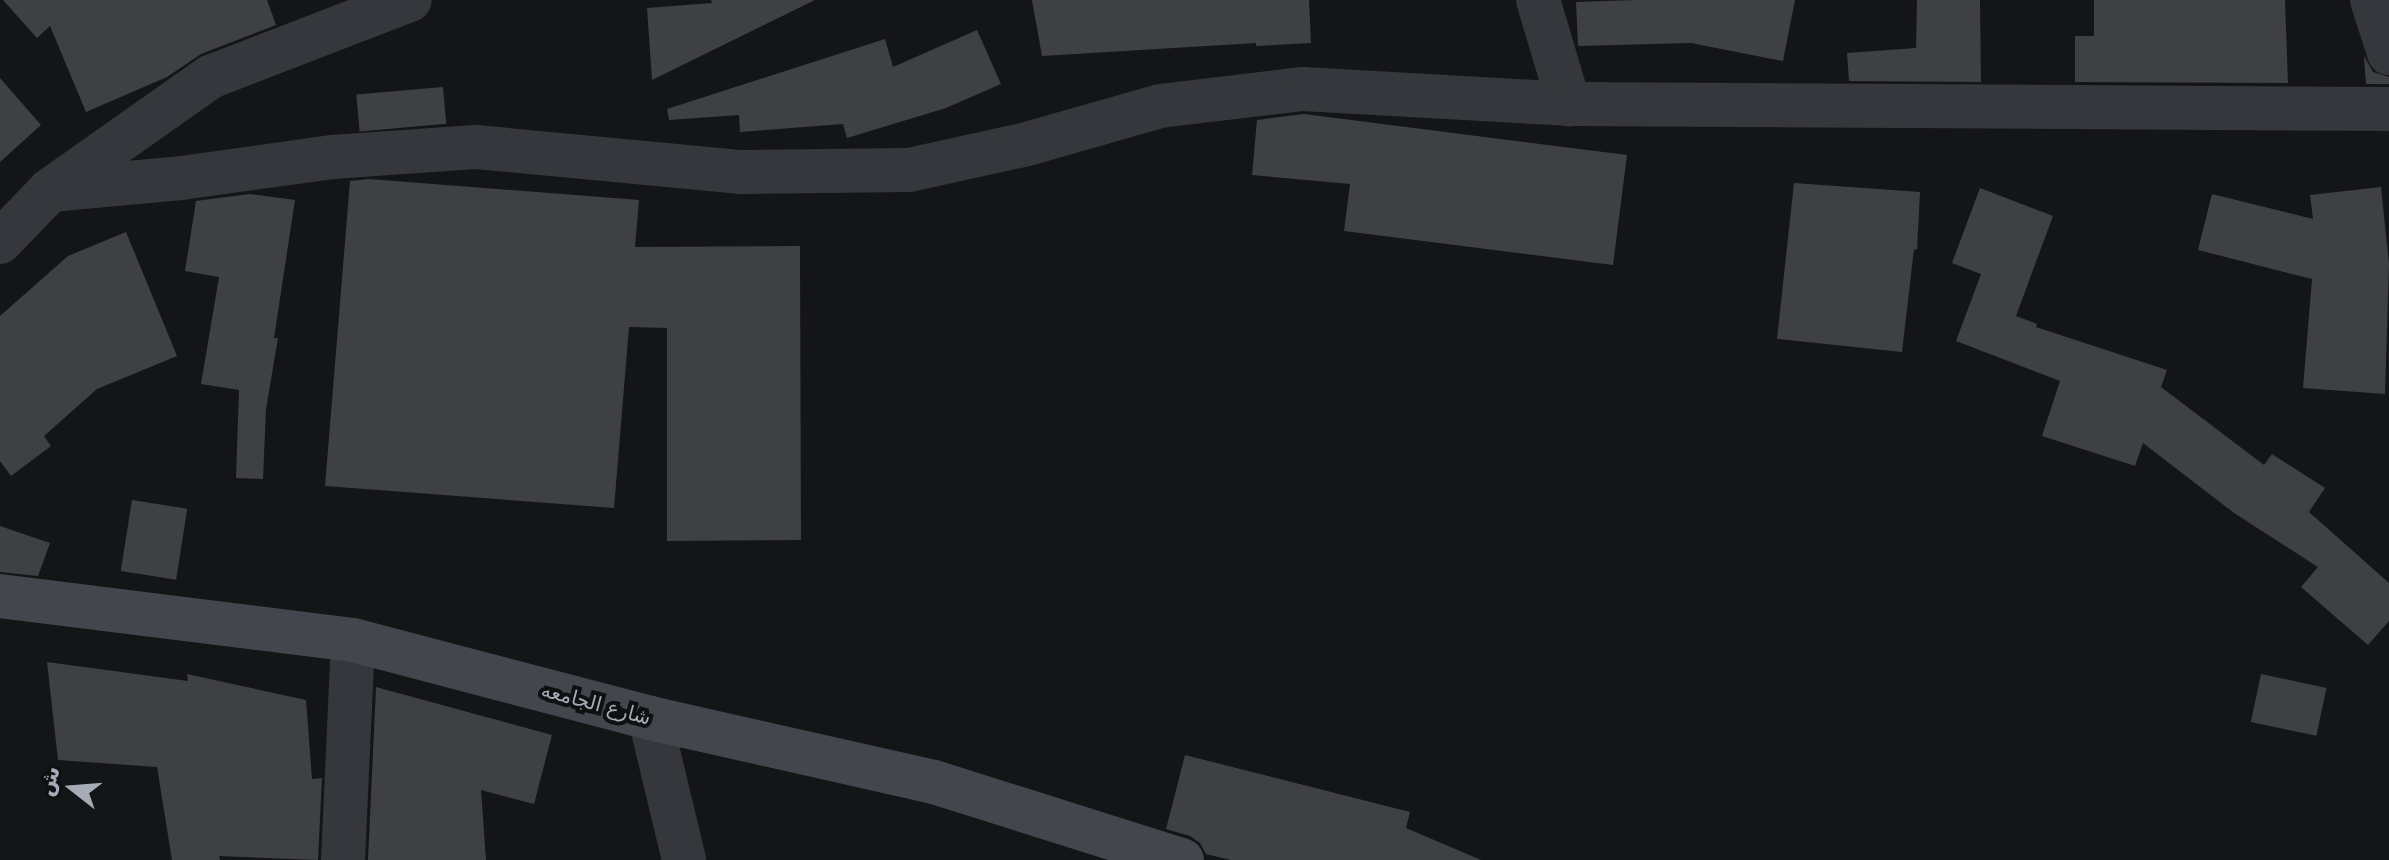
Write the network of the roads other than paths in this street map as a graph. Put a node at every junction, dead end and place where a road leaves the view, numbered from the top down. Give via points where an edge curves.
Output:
1 (408, 0) edge
2 (1538, 0) edge
3 (2372, 0) edge
4 (2389, 53) edge
5 (1569, 104) junction
6 (2389, 109) edge
7 (50, 190) junction
8 (0, 242) edge
9 (0, 596) edge
10 (353, 640) junction
11 (650, 718) junction
12 (343, 860) edge
13 (684, 860) edge
14 (1182, 860) edge

1 - 7 street via 210,77
2 - 5 street
3 - 4 street
5 - 6 street
5 - 7 street via 1303,89 1160,106 909,170 742,172 476,147 332,157
7 - 8 street
9 - 10 street, شارع الجامعه
10 - 11 street, شارع الجامعه
10 - 12 street
11 - 13 street
11 - 14 street, شارع الجامعه via 934,782

